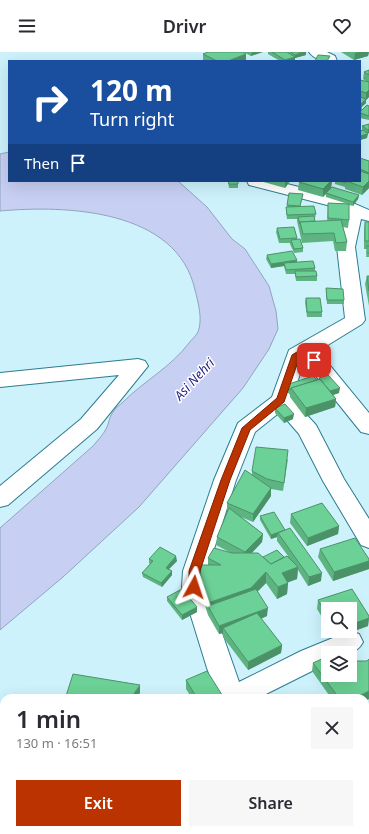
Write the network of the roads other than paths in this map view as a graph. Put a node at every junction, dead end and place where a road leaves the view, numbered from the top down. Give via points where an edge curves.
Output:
1 (316, 52) edge
2 (330, 60) edge
3 (264, 182) edge
4 (299, 186) edge
5 (363, 211) edge
6 (305, 349) junction
7 (0, 380) edge
8 (281, 400) junction
9 (369, 426) edge
10 (0, 499) edge
11 (369, 539) edge
12 (350, 642) dead end
13 (230, 694) edge
14 (240, 694) edge

1 - 2 street
3 - 4 street
4 - 5 street
5 - 6 street via 346,247 355,320
6 - 8 street via 296,355
6 - 9 street
7 - 10 street via 138,366 89,424
8 - 11 street via 308,430 334,481
8 - 13 street via 246,428 194,571 194,587 199,604
12 - 14 street

